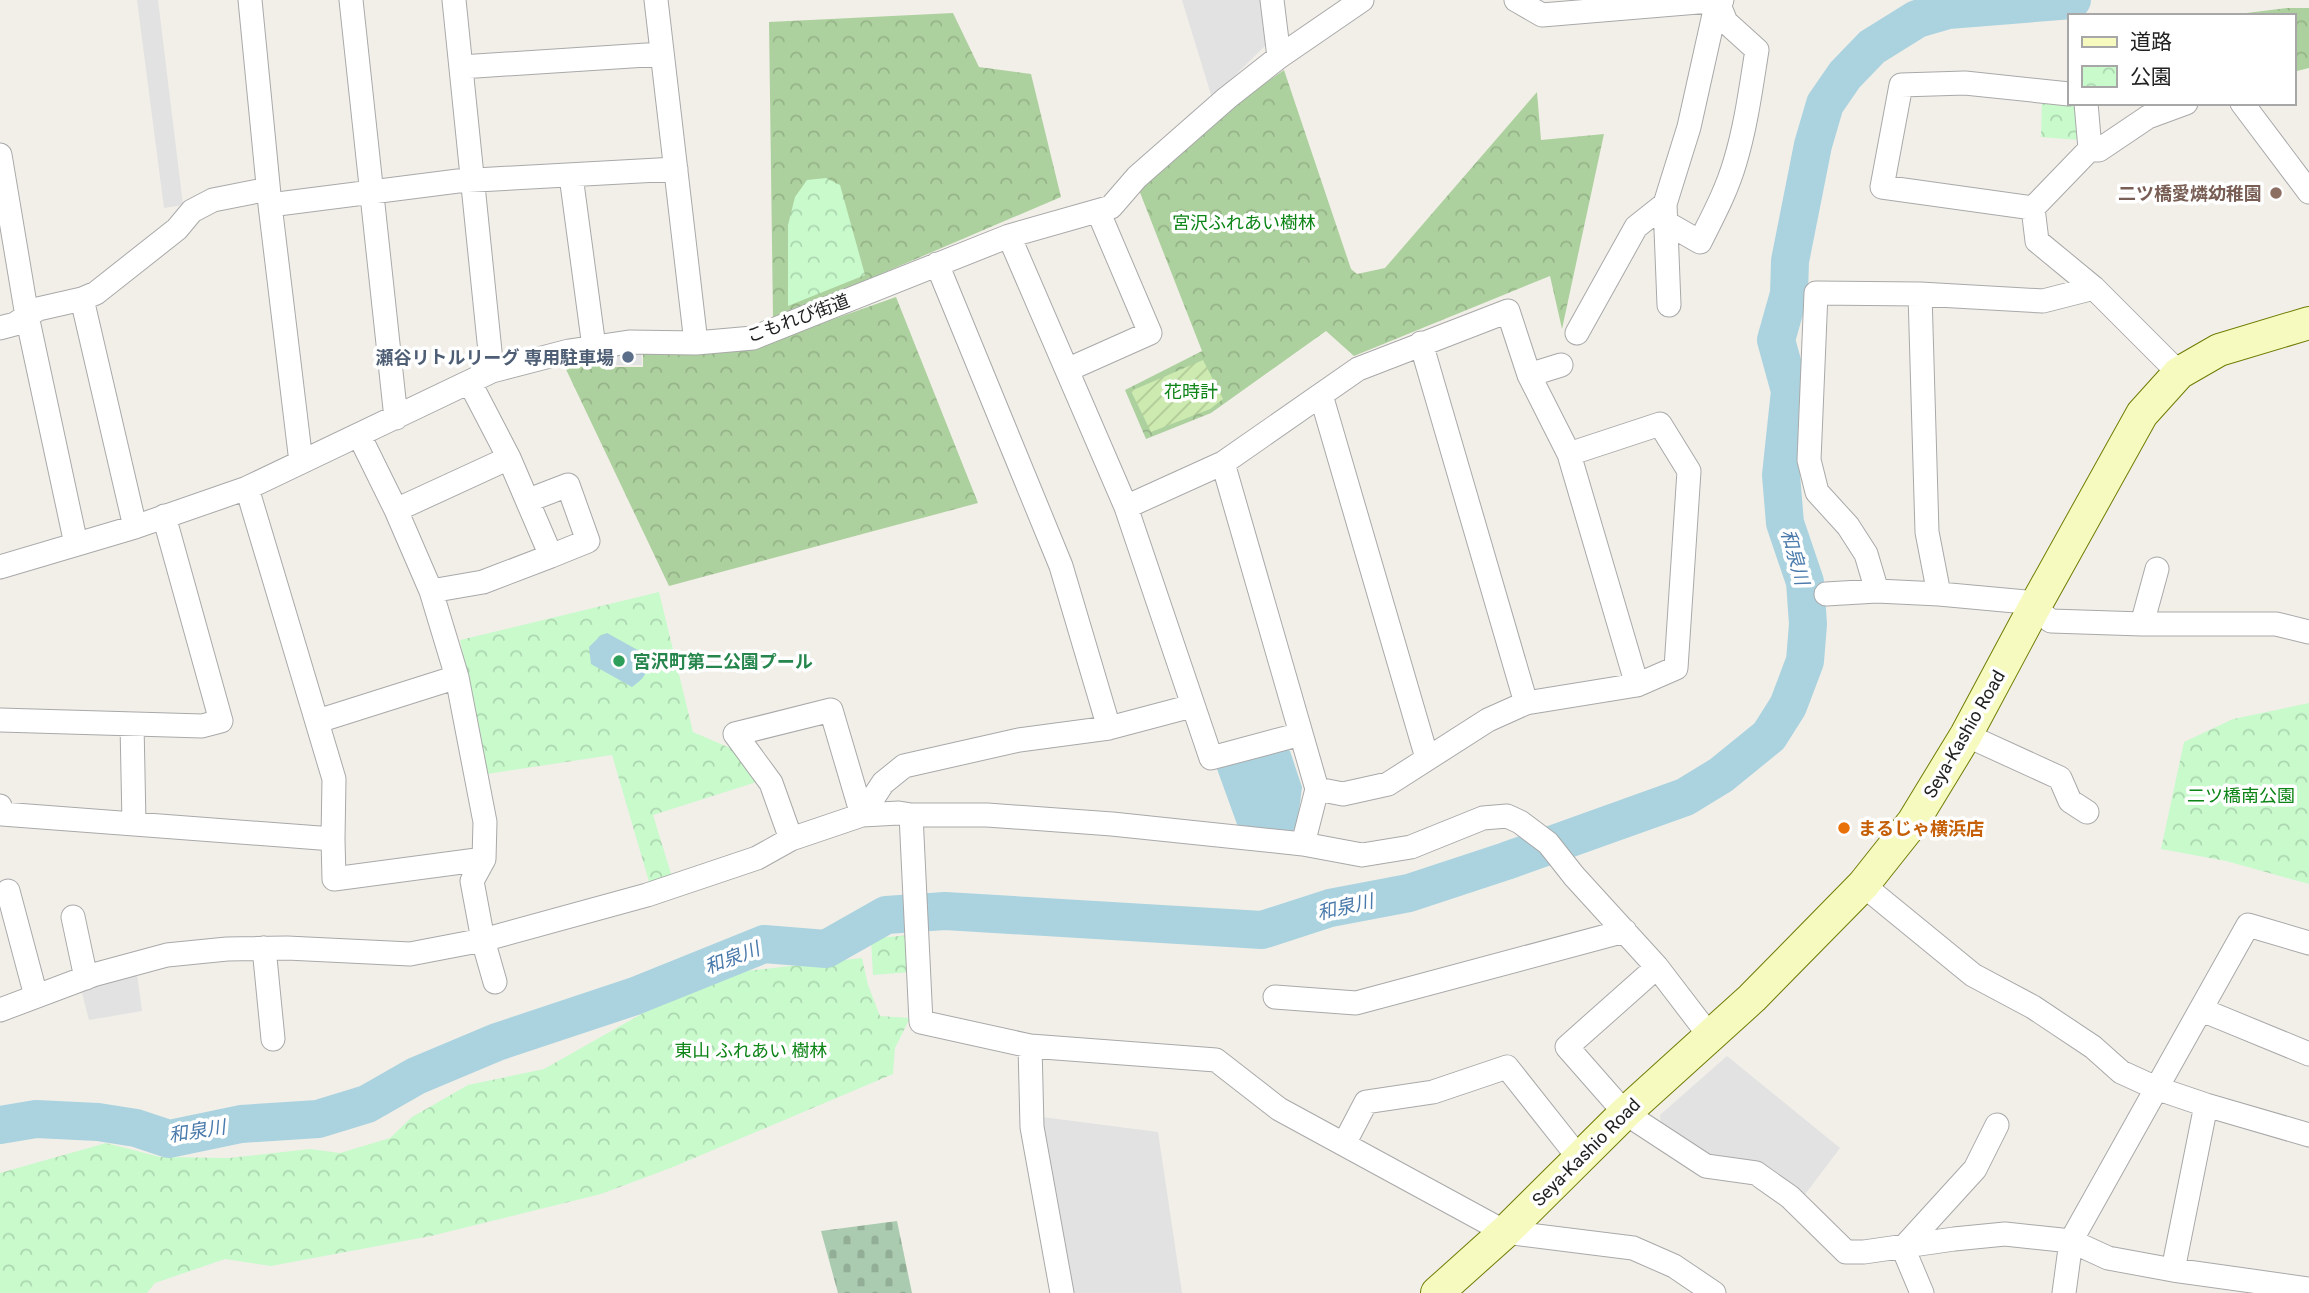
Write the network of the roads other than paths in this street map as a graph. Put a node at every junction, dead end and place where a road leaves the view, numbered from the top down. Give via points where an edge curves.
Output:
1 (250, 0) edge
2 (351, 0) edge
3 (454, 0) edge
4 (656, 0) edge
5 (1272, 0) edge
6 (1362, 0) edge
7 (1516, 0) edge
8 (1719, 0) edge
9 (1626, 4) edge
10 (662, 54) junction
11 (1279, 57) junction
12 (461, 67) junction
13 (2068, 94) edge
14 (2086, 105) edge
15 (2181, 105) edge
16 (2244, 105) edge
17 (2090, 149) junction
18 (0, 155) edge
19 (676, 169) junction
20 (570, 176) junction
21 (473, 181) junction
22 (371, 192) junction
23 (2309, 192) edge
24 (269, 197) junction
25 (2034, 208) junction
26 (1098, 211) junction
27 (1665, 213) junction
28 (5, 218) edge
29 (1009, 236) junction
30 (937, 264) junction
31 (2094, 288) junction
32 (1920, 294) junction
33 (82, 299) junction
34 (1668, 305) dead end
35 (27, 316) junction
36 (2309, 323) edge
37 (0, 328) edge
38 (1577, 333) dead end
39 (696, 343) junction
40 (1421, 343) junction
41 (594, 347) junction
42 (1561, 365) dead end
43 (1067, 370) junction
44 (492, 371) junction
45 (2179, 373) junction
46 (1529, 375) junction
47 (470, 383) junction
48 (1321, 395) junction
49 (396, 418) junction
50 (359, 435) junction
51 (1569, 454) junction
52 (509, 458) junction
53 (301, 463) junction
54 (1223, 463) junction
55 (247, 488) junction
56 (529, 500) junction
57 (1126, 508) junction
58 (396, 510) junction
59 (164, 516) junction
60 (135, 527) junction
61 (76, 544) junction
62 (551, 556) junction
63 (0, 568) edge
64 (2157, 569) dead end
65 (431, 591) junction
66 (1877, 591) junction
67 (1826, 594) dead end
68 (1939, 594) junction
69 (2034, 608) junction
70 (2142, 624) junction
71 (2309, 632) edge
72 (457, 677) junction
73 (1637, 685) junction
74 (1526, 703) junction
75 (1192, 706) junction
76 (0, 720) edge
77 (318, 721) junction
78 (132, 724) junction
79 (1109, 728) junction
80 (1301, 733) junction
81 (1966, 735) junction
82 (1427, 758) junction
83 (1317, 789) junction
84 (0, 806) edge
85 (2087, 812) dead end
86 (862, 815) junction
87 (911, 815) junction
88 (134, 823) junction
89 (333, 839) junction
90 (790, 839) junction
91 (1303, 845) junction
92 (484, 859) junction
93 (1863, 885) junction
94 (8, 891) dead end
95 (73, 917) dead end
96 (1625, 931) junction
97 (482, 940) junction
98 (2309, 943) edge
99 (264, 948) junction
100 (1657, 967) junction
101 (86, 978) junction
102 (495, 982) dead end
103 (36, 996) junction
104 (1275, 998) dead end
105 (0, 1010) edge
106 (2202, 1010) junction
107 (1709, 1035) junction
108 (273, 1039) dead end
109 (1030, 1046) junction
110 (2309, 1054) edge
111 (2156, 1088) junction
112 (2206, 1105) junction
113 (1625, 1113) junction
114 (1997, 1125) dead end
115 (2309, 1135) edge
116 (1344, 1144) junction
117 (1579, 1158) junction
118 (1505, 1232) junction
119 (2071, 1241) junction
120 (1903, 1248) junction
121 (2173, 1270) junction
122 (2216, 1285) edge
123 (2309, 1289) edge
124 (1062, 1293) edge
125 (1437, 1293) edge
126 (1714, 1293) edge
127 (1922, 1293) edge
128 (2064, 1293) edge

1 - 24 street
2 - 22 street
3 - 12 street
4 - 10 street
5 - 11 street
6 - 11 street
7 - 9 street via 1542,15
8 - 9 street
8 - 27 street
8 - 27 street via 1726,22 1757,50 1735,163 1700,242
10 - 12 street
10 - 19 street
11 - 26 street via 1137,177 1111,207
12 - 21 street
13 - 25 street via 1965,83 1901,85 1882,187
14 - 17 street
15 - 17 street via 2148,117 2099,150
16 - 23 street
17 - 25 street
18 - 28 street
19 - 20 street
19 - 39 street
20 - 21 street
20 - 41 street
21 - 22 street
21 - 44 street
22 - 24 street
22 - 49 street
24 - 33 street via 213,200 192,211 146,255
24 - 53 street
25 - 31 street via 2037,241
26 - 29 street, こもれび街道
26 - 43 street via 1150,334
27 - 34 street
27 - 38 street via 1636,227
28 - 35 street
29 - 30 street, こもれび街道
29 - 43 street
30 - 39 street, こもれび街道 via 753,338
30 - 79 street via 1061,566
31 - 32 street via 2043,301
31 - 45 street
32 - 66 street via 1816,293 1809,460 1817,492 1867,554
32 - 68 street via 1927,532
33 - 35 street
33 - 60 street
35 - 37 street
35 - 61 street
36 - 45 main road, Seya-Kashio Road via 2220,350
39 - 41 street, こもれび街道 via 629,342
40 - 46 street via 1508,311
40 - 48 street via 1358,369
40 - 74 street
41 - 44 street, こもれび街道
42 - 46 street
43 - 57 street
44 - 47 street, こもれび街道
45 - 69 main road, Seya-Kashio Road via 2142,414
46 - 51 street
47 - 49 street, こもれび街道
47 - 52 street
48 - 54 street
48 - 82 street
49 - 50 street, こもれび街道
50 - 53 street, こもれび街道
50 - 58 street
51 - 73 street
51 - 73 street via 1660,424 1689,471 1676,668
52 - 56 street
52 - 58 street
53 - 55 street, こもれび街道
54 - 57 street
54 - 80 street
55 - 59 street, こもれび街道
55 - 77 street
56 - 62 street
56 - 62 street via 568,485 588,541
57 - 75 street
58 - 65 street
59 - 60 street, こもれび街道
59 - 78 street via 221,721 202,726
60 - 61 street, こもれび街道
61 - 63 street, こもれび街道
62 - 65 street via 483,582
64 - 70 street
65 - 72 street
66 - 67 street
66 - 68 street
68 - 69 street via 2026,602
69 - 70 street via 2050,621
69 - 81 main road, Seya-Kashio Road
70 - 71 street via 2276,624
72 - 77 street
72 - 92 street via 485,822
73 - 74 street
74 - 82 street via 1488,720
75 - 79 street
75 - 80 street via 1211,758
76 - 78 street
77 - 89 street via 334,779
78 - 88 street
79 - 86 street via 1019,740 904,766 883,783
80 - 83 street
81 - 85 street via 2060,778 2070,801
81 - 93 main road, Seya-Kashio Road via 1913,822
82 - 83 street via 1388,783 1343,794
83 - 91 street
84 - 88 street via 2,814
86 - 87 street
86 - 90 street
86 - 90 street via 831,710 735,734 771,783
87 - 91 street via 1112,824
87 - 109 street via 921,1022
88 - 89 street
89 - 92 street via 334,879
90 - 97 street via 757,858 647,895
91 - 96 street via 1362,855 1411,848 1483,818 1507,817 1548,843
92 - 97 street via 472,881
93 - 107 main road, Seya-Kashio Road via 1752,999
93 - 111 street via 1973,975 2032,1007 2093,1047 2121,1072
94 - 103 street
95 - 101 street
96 - 100 street
96 - 104 street via 1356,1003
97 - 99 street via 410,954
97 - 102 street
98 - 106 street via 2248,925
99 - 101 street via 167,955
99 - 108 street
100 - 107 street
100 - 113 street via 1567,1047
101 - 103 street
103 - 105 street
106 - 110 street
106 - 111 street
107 - 113 main road, Seya-Kashio Road
109 - 116 street via 1216,1060 1279,1109
109 - 124 street via 1032,1127
111 - 112 street
111 - 119 street
112 - 115 street
112 - 121 street
113 - 117 main road, Seya-Kashio Road
113 - 120 street via 1706,1166 1756,1173 1790,1197 1846,1252
114 - 120 street via 1984,1173
116 - 117 street via 1366,1102 1433,1092 1507,1068
116 - 118 street
117 - 118 main road, Seya-Kashio Road
118 - 125 main road, Seya-Kashio Road
118 - 126 street via 1633,1248 1674,1266
119 - 120 street via 2005,1234
119 - 121 street via 2108,1258
119 - 128 street
120 - 127 street
121 - 122 street
122 - 123 street

